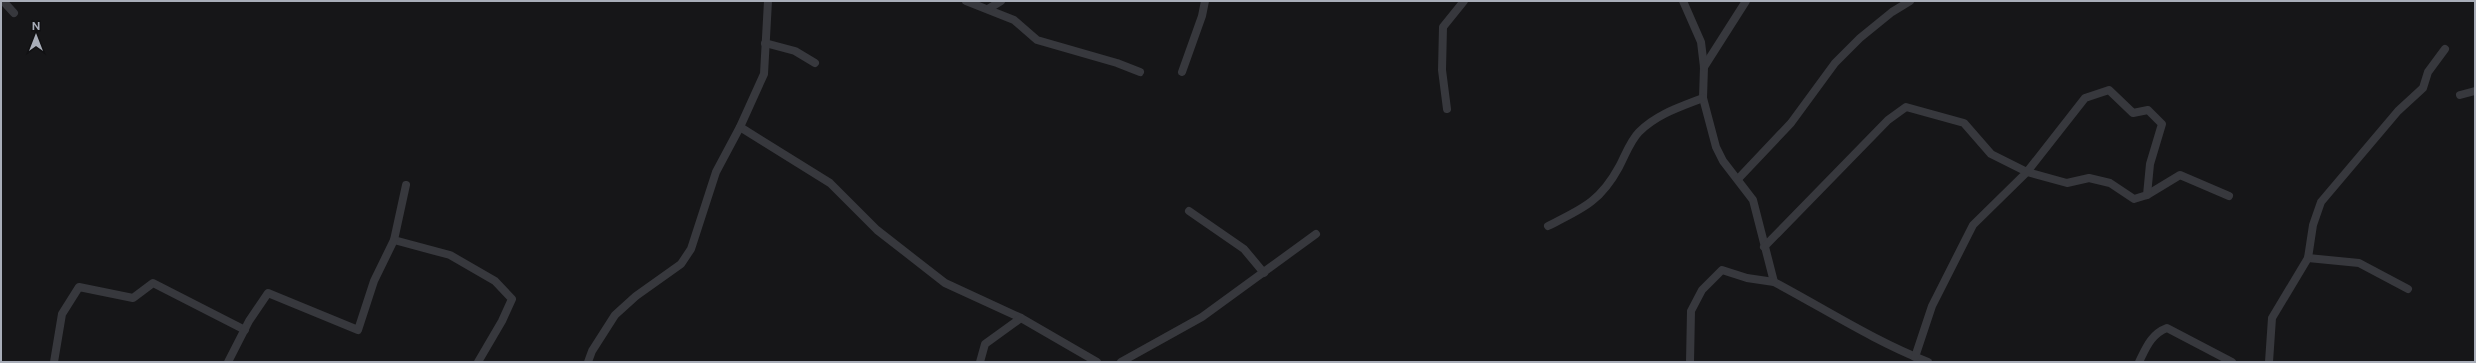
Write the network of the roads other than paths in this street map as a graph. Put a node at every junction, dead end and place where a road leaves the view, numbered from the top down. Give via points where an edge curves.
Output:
1 (3, 1) edge
2 (768, 1) edge
3 (966, 1) edge
4 (1001, 1) edge
5 (1205, 1) edge
6 (1464, 1) edge
7 (1683, 1) edge
8 (1746, 1) edge
9 (1910, 1) edge
10 (988, 9) junction
11 (14, 13) dead end
12 (765, 44) junction
13 (2445, 49) dead end
14 (815, 63) dead end
15 (1704, 67) junction
16 (1140, 72) dead end
17 (1182, 72) dead end
18 (2475, 91) edge
19 (2460, 95) dead end
20 (1703, 98) junction
21 (1447, 109) dead end
22 (740, 127) junction
23 (2027, 172) junction
24 (1738, 179) junction
25 (406, 185) dead end
26 (2147, 195) junction
27 (2229, 196) dead end
28 (1189, 211) dead end
29 (1548, 226) dead end
30 (1316, 234) dead end
31 (394, 240) junction
32 (1764, 247) junction
33 (2308, 258) junction
34 (1264, 273) junction
35 (1774, 282) junction
36 (2408, 289) dead end
37 (1021, 318) junction
38 (245, 330) junction
39 (1915, 357) junction
40 (54, 362) edge
41 (228, 362) edge
42 (478, 362) edge
43 (588, 362) edge
44 (980, 362) edge
45 (1098, 362) edge
46 (1122, 362) edge
47 (1690, 362) edge
48 (1928, 362) edge
49 (2139, 362) edge
50 (2232, 362) edge
51 (2269, 362) edge

1 - 11 street
2 - 12 street
3 - 10 street
4 - 10 street
5 - 17 street
6 - 21 street via 1443,27 1442,70
7 - 15 street via 1700,42
8 - 15 street
9 - 24 street via 1875,25 1845,53 1791,124
10 - 16 street via 1014,20 1037,40
12 - 14 street via 795,51
12 - 22 street via 764,74
13 - 33 street via 2428,72 2423,88 2398,111 2321,202 2313,224
15 - 20 street
18 - 19 street
20 - 24 street via 1716,147 1723,162
20 - 29 street via 1662,114 1638,133 1619,168 1588,206
22 - 37 street via 830,183 877,230 945,283
22 - 43 street via 716,172 686,258 615,315 592,351
23 - 26 street via 2067,182 2089,178 2110,183 2134,199
23 - 26 street via 2085,98 2109,90 2133,113 2148,110 2162,124 2150,164
23 - 32 street via 1991,154 1964,124 1906,107 1888,120
23 - 39 street via 1973,225 1932,306
24 - 32 street via 1753,200
25 - 31 street
26 - 27 street via 2180,174
28 - 34 street via 1244,249
30 - 34 street
31 - 38 street via 374,281 358,330 268,293
31 - 42 street via 450,255 495,281 512,299 502,322
32 - 35 street
33 - 36 street via 2359,263
33 - 51 street via 2272,318
34 - 46 street via 1202,317
35 - 39 street via 1891,347
35 - 47 street via 1747,278 1722,270 1702,290 1691,311
37 - 44 street via 984,344
37 - 45 street
38 - 40 street via 238,324 153,284 133,298 79,287 62,314
38 - 41 street
39 - 48 street
49 - 50 street via 2150,340 2167,328

